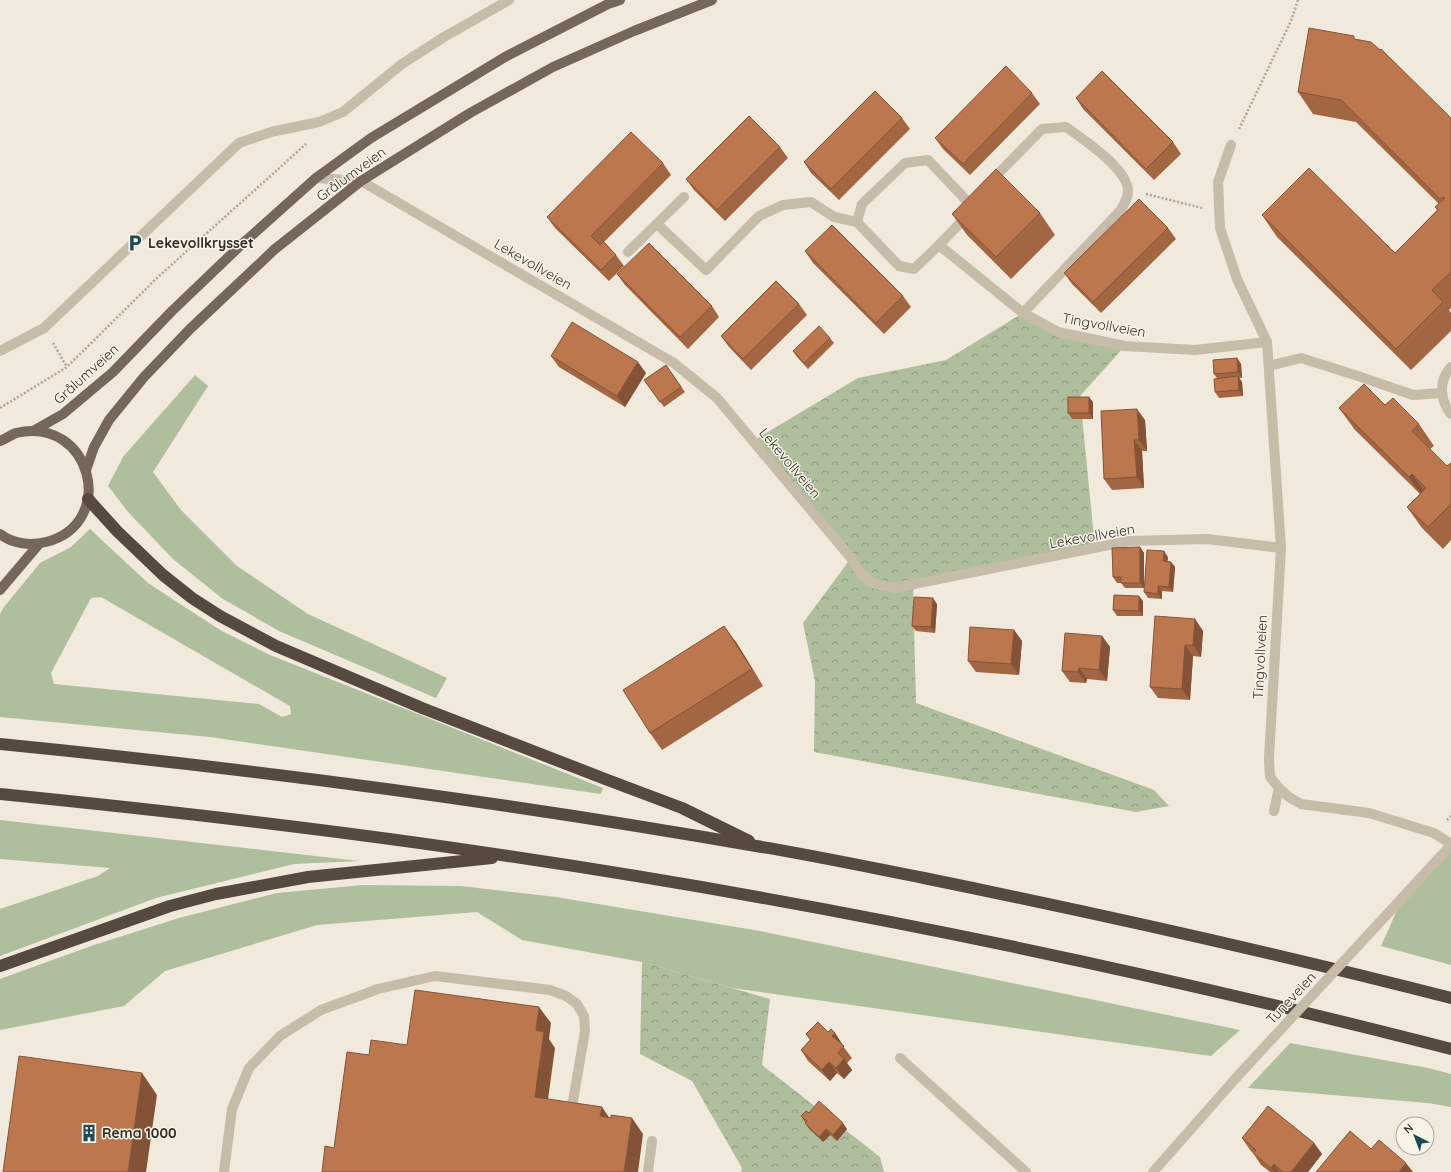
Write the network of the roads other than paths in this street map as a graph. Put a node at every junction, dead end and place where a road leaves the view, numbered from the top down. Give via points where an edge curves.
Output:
1 (509, 0) edge
2 (620, 0) edge
3 (712, 0) edge
4 (1231, 145) road end
5 (316, 178) junction
6 (361, 181) junction
7 (985, 187) edge
8 (684, 197) dead end
9 (856, 222) junction
10 (657, 224) junction
11 (939, 245) junction
12 (628, 252) dead end
13 (1023, 313) junction
14 (1267, 342) junction
15 (0, 351) edge
16 (1269, 366) junction
17 (1451, 367) edge
18 (1441, 393) junction
19 (1451, 414) edge
20 (33, 431) junction
21 (0, 441) edge
22 (86, 470) junction
23 (88, 500) junction
24 (0, 534) edge
25 (39, 544) junction
26 (1280, 548) junction
27 (0, 590) edge
28 (0, 744) edge
29 (1279, 788) junction
30 (0, 794) edge
31 (1274, 811) dead end
32 (1451, 844) edge
33 (761, 846) junction
34 (512, 856) junction
35 (0, 966) edge
36 (1451, 998) edge
37 (1451, 1049) edge
38 (900, 1058) dead end
39 (573, 1101) edge
40 (652, 1141) dead end
41 (224, 1172) edge
42 (648, 1172) edge
43 (1026, 1172) edge
44 (1153, 1172) edge

1 - 15 street via 402,64 343,112 319,122 271,132 239,143 44,328
2 - 5 main road, Grålumveien via 505,57 371,138
3 - 6 main road, Grålumveien via 553,67 470,113
4 - 14 street, Tingvollveien via 1218,182 1220,228 1237,279
5 - 6 street, Lekevollveien
5 - 20 main road, Grålumveien via 241,245 112,372 63,414
6 - 22 main road, Grålumveien via 275,249 144,377 109,420 94,447
6 - 26 street, Lekevollveien via 674,362 717,398 851,558 860,573 877,585 894,588 1129,541 1206,539
7 - 13 street via 1042,129 1066,127 1105,156 1124,179 1128,190 1127,200 1120,211
8 - 10 street
9 - 10 street via 834,217 811,202 783,205 759,216 706,270
9 - 11 street via 899,266 914,269
9 - 11 street via 862,204 905,163 928,160 972,201 964,219
10 - 12 street
11 - 13 street, Tingvollveien
13 - 14 street, Tingvollveien via 1058,332 1125,346 1195,350
14 - 16 street, Tingvollveien
16 - 18 street via 1301,358 1413,395
16 - 26 street, Tingvollveien
17 - 18 street via 1442,382
18 - 19 street via 1444,404
20 - 21 main road via 15,434
20 - 22 main road via 50,434 66,442 78,454
22 - 23 main road via 89,484
23 - 25 main road via 80,518 67,533
23 - 33 highway via 116,531 192,598 276,646 422,708 682,808
24 - 25 main road via 22,544
25 - 27 main road
26 - 29 street, Tingvollveien via 1269,758 1270,777
28 - 33 highway via 419,792
29 - 31 street
29 - 32 street, Tingvollveien via 1301,804 1369,813 1434,833
30 - 34 highway via 254,822
32 - 44 street, Tuneveien, bridge
33 - 36 highway via 1045,902
34 - 35 highway via 308,877 216,894 162,909
34 - 37 highway via 750,896 1030,950 1317,1015
38 - 43 street
39 - 41 street via 586,1031 584,1016 577,1004 566,996 550,990 435,976 378,989 321,1010 280,1036 249,1068 232,1109
40 - 42 street

